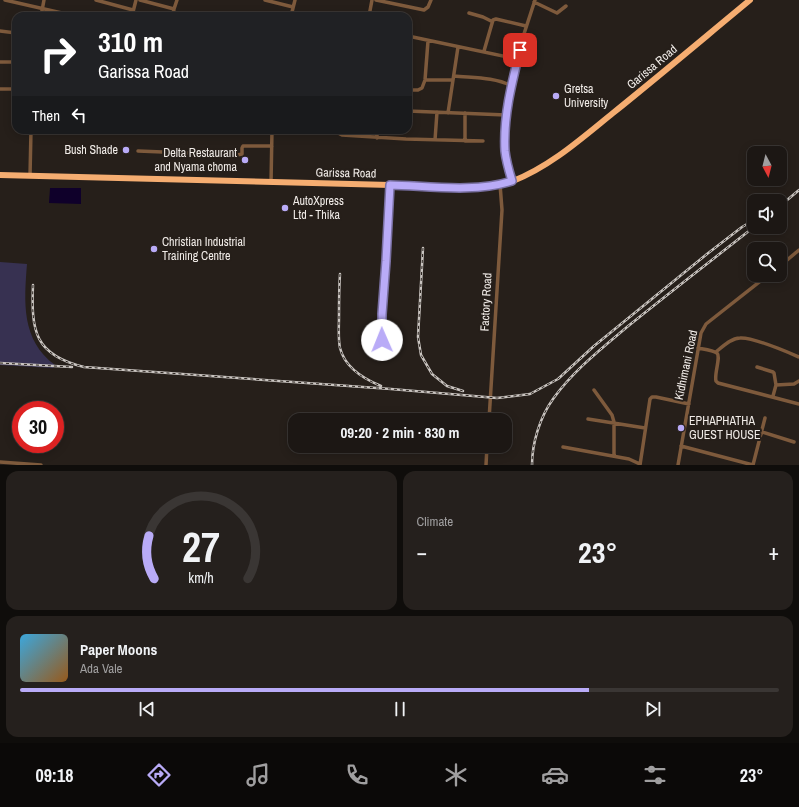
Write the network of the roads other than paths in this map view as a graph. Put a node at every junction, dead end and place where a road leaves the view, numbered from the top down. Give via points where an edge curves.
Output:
1 (5, 0) edge
2 (44, 0) edge
3 (96, 0) edge
4 (136, 0) edge
5 (140, 0) edge
6 (177, 0) edge
7 (265, 0) edge
8 (296, 0) edge
9 (372, 0) edge
10 (376, 0) edge
11 (396, 0) edge
12 (431, 0) edge
13 (750, 0) edge
14 (534, 1) edge
15 (395, 5) junction
16 (566, 6) dead end
17 (293, 7) junction
18 (42, 8) junction
19 (174, 9) junction
20 (133, 10) joint
21 (42, 12) edge
22 (58, 12) edge
23 (174, 12) edge
24 (292, 12) edge
25 (370, 12) edge
26 (469, 13) dead end
27 (491, 21) junction
28 (526, 26) junction
29 (0, 31) edge
30 (12, 32) edge
31 (412, 37) edge
32 (428, 41) junction
33 (458, 47) junction
34 (484, 51) junction
35 (517, 59) junction
36 (0, 62) edge
37 (12, 62) edge
38 (453, 78) junction
39 (425, 80) junction
40 (512, 86) junction
41 (0, 89) edge
42 (12, 89) edge
43 (412, 90) edge
44 (412, 111) edge
45 (436, 112) junction
46 (448, 113) junction
47 (465, 113) junction
48 (506, 115) junction
49 (31, 134) edge
50 (272, 134) edge
51 (340, 134) edge
52 (377, 134) edge
53 (377, 138) junction
54 (435, 140) junction
55 (464, 141) junction
56 (483, 142) dead end
57 (272, 146) junction
58 (138, 151) dead end
59 (0, 175) edge
60 (30, 176) junction
61 (512, 181) junction
62 (271, 183) junction
63 (500, 184) junction
64 (390, 185) junction
65 (799, 250) edge
66 (787, 260) edge
67 (759, 282) edge
68 (382, 340) dead end
69 (698, 348) junction
70 (716, 352) junction
71 (799, 357) edge
72 (757, 366) dead end
73 (799, 381) edge
74 (776, 385) junction
75 (594, 390) dead end
76 (772, 396) junction
77 (689, 404) junction
78 (799, 404) edge
79 (489, 413) edge
80 (765, 418) dead end
81 (588, 419) dead end
82 (614, 422) junction
83 (646, 428) junction
84 (762, 432) junction
85 (794, 442) dead end
86 (563, 446) dead end
87 (681, 446) junction
88 (487, 453) edge
89 (614, 456) junction
90 (0, 462) edge
91 (41, 465) edge
92 (486, 465) edge
93 (640, 465) edge
94 (678, 465) edge
95 (753, 465) edge

1 - 18 street
2 - 18 street
3 - 20 street
4 - 20 street
5 - 19 street
6 - 19 street
7 - 17 street
8 - 17 street
9 - 25 street
10 - 15 street
11 - 15 street
12 - 15 street via 424,10
13 - 61 highway, Garissa Road via 557,157 537,170
14 - 16 street via 555,13 559,13
14 - 28 street
17 - 24 street
18 - 21 street
18 - 22 street
19 - 23 street
26 - 27 street
27 - 28 street via 496,19
27 - 34 street
28 - 35 street
29 - 30 street
31 - 32 street
32 - 33 street
32 - 39 street
33 - 34 street
33 - 38 street
34 - 35 street
35 - 40 street
36 - 37 street
38 - 39 street
38 - 40 street via 494,79
38 - 46 street
39 - 43 street via 421,90
40 - 48 street
41 - 42 street
44 - 45 street
45 - 46 street
45 - 54 street
46 - 47 street
47 - 48 street
47 - 55 street
48 - 61 street via 506,152
49 - 60 street
50 - 57 street
51 - 53 street
52 - 53 street
53 - 54 street
54 - 55 street
55 - 56 street
57 - 58 street via 243,146 242,154 237,155
57 - 62 street
59 - 60 highway, Garissa Road
60 - 62 highway, Garissa Road
61 - 63 highway, Garissa Road
62 - 64 highway, Garissa Road
63 - 64 highway, Garissa Road via 468,188
63 - 79 street, Factory Road via 502,210
64 - 68 street
65 - 66 street
67 - 69 street, Kidhimani Road via 706,324
69 - 70 street
69 - 77 street, Kidhimani Road
70 - 71 street via 740,338
70 - 76 street via 717,382
72 - 74 street via 773,372
73 - 74 street via 794,384
74 - 76 street
75 - 82 street via 612,415
76 - 78 street
77 - 83 street via 652,397
77 - 87 street, Kidhimani Road
80 - 84 street
81 - 82 street
82 - 83 street
82 - 89 street
83 - 93 street
84 - 85 street
84 - 95 street
86 - 89 street
87 - 94 street, Kidhimani Road
87 - 95 street
88 - 92 street
89 - 93 street via 629,459
90 - 91 street

